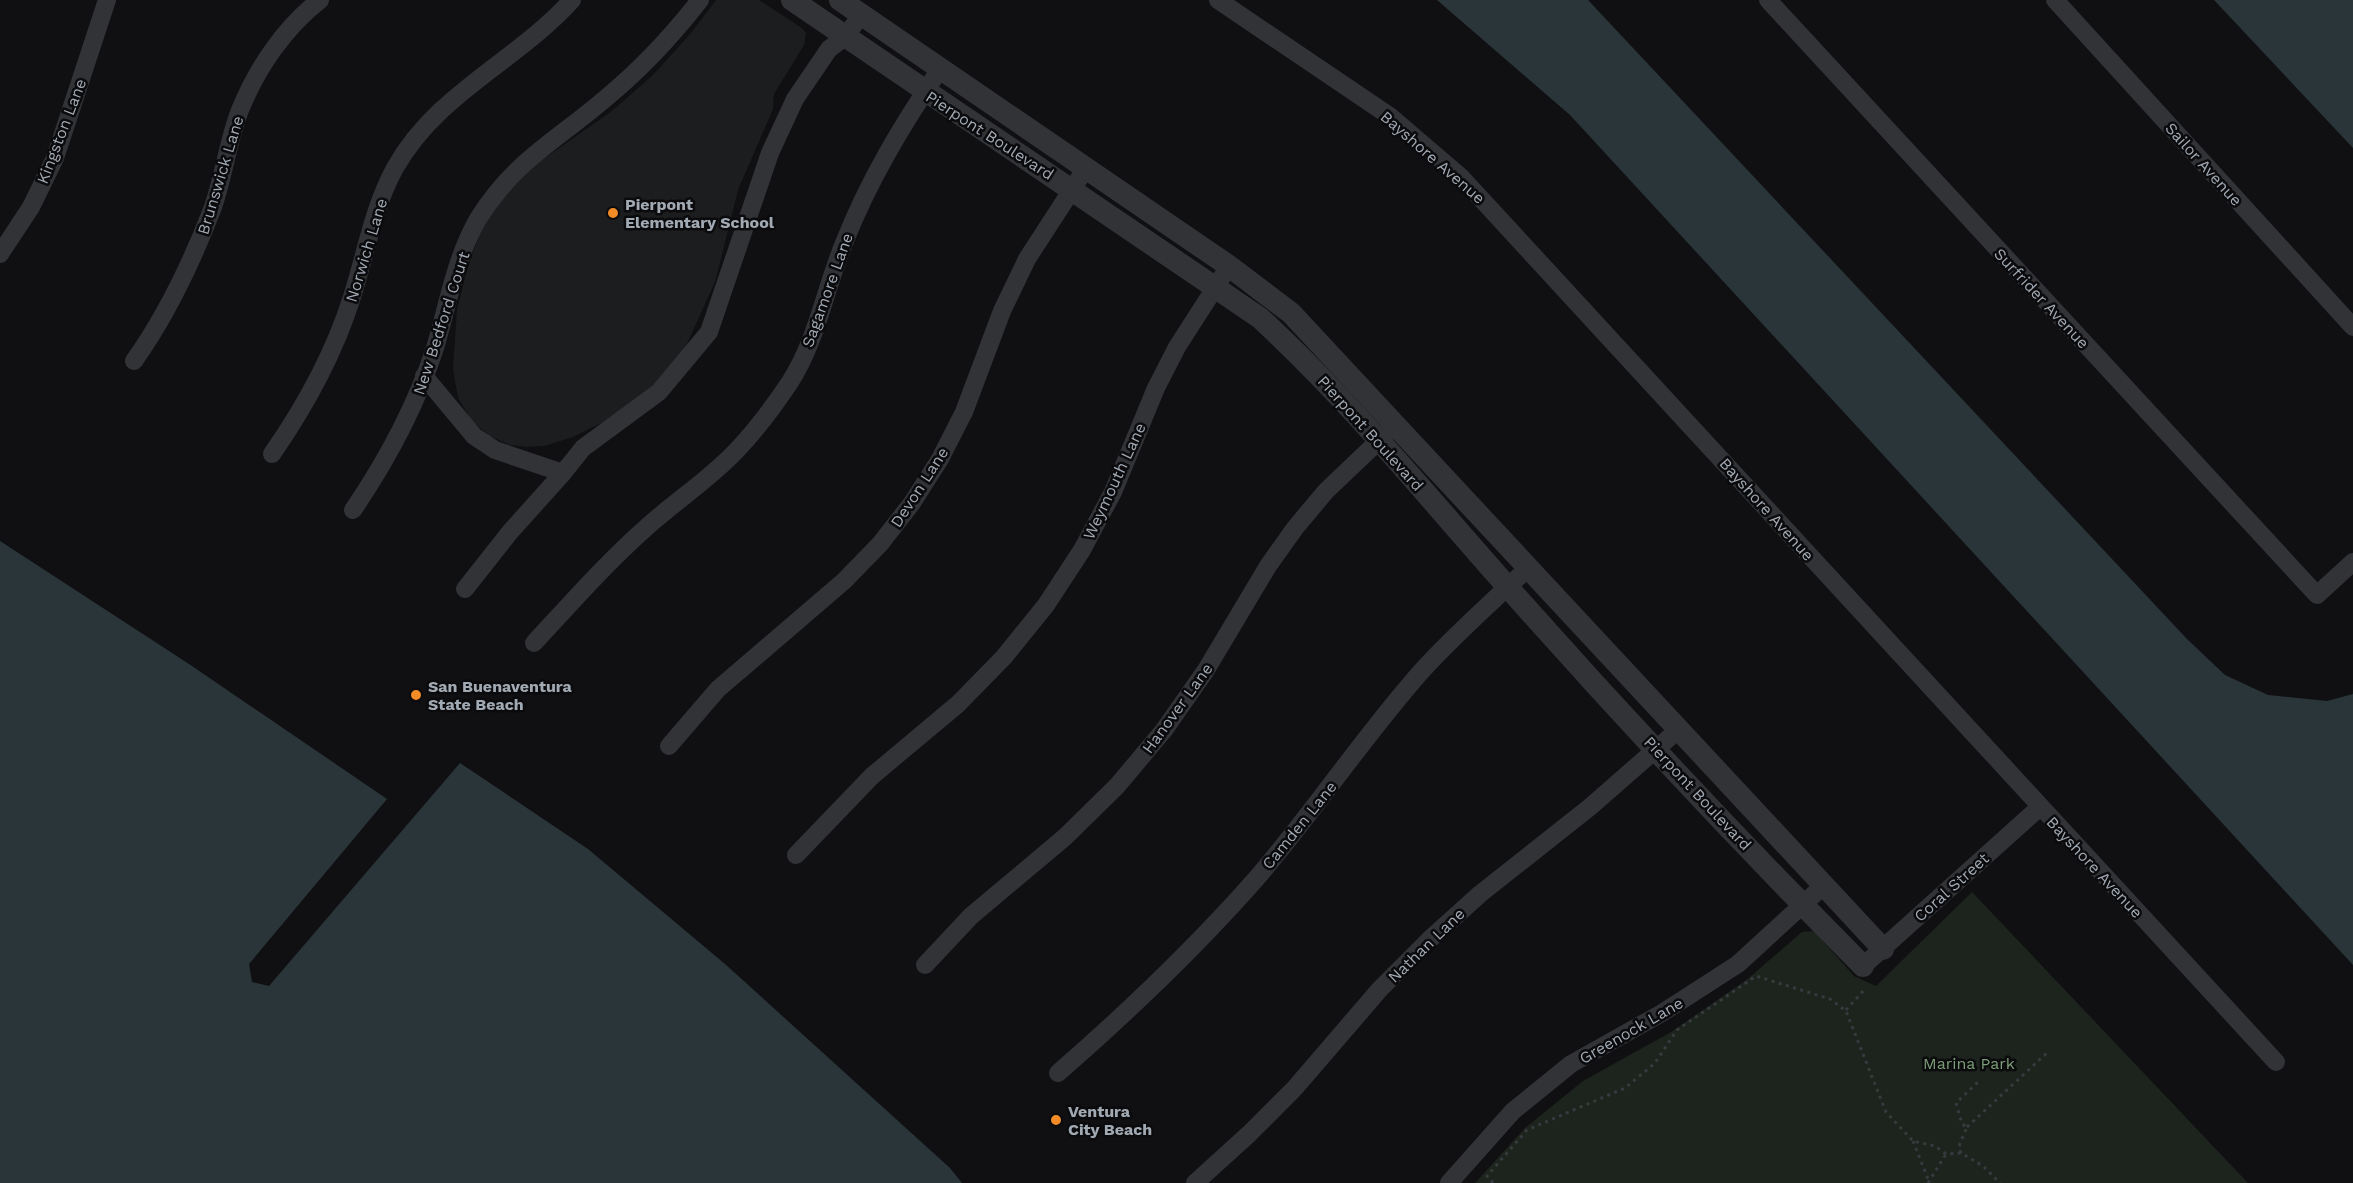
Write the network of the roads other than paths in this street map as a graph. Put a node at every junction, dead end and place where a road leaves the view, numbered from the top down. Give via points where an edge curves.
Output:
1 (107, 0) edge
2 (320, 0) edge
3 (573, 0) edge
4 (700, 0) edge
5 (792, 0) edge
6 (840, 0) edge
7 (1218, 0) edge
8 (1768, 0) edge
9 (2055, 0) edge
10 (861, 15) junction
11 (845, 37) junction
12 (940, 69) junction
13 (924, 92) junction
14 (1086, 168) junction
15 (1072, 189) junction
16 (0, 254) edge
17 (1229, 266) junction
18 (1215, 287) junction
19 (2353, 327) edge
20 (134, 361) dead end
21 (424, 376) junction
22 (1397, 424) junction
23 (1378, 440) junction
24 (272, 454) dead end
25 (563, 473) junction
26 (353, 510) dead end
27 (2353, 562) edge
28 (1529, 567) junction
29 (1508, 587) junction
30 (465, 589) dead end
31 (534, 643) dead end
32 (1678, 730) junction
33 (669, 746) dead end
34 (1656, 749) junction
35 (2040, 807) junction
36 (796, 855) dead end
37 (1822, 886) junction
38 (1802, 905) junction
39 (1883, 949) junction
40 (925, 965) dead end
41 (1863, 966) joint
42 (2276, 1062) dead end
43 (1059, 1073) dead end
44 (1195, 1183) edge
45 (1449, 1183) edge

1 - 16 street, Kingston Lane via 55,158 31,207
2 - 20 street, Brunswick Lane via 281,38 258,73 240,111 195,254 157,328
3 - 24 street, Norwich Lane via 525,44 448,102 419,132 378,205 333,348 309,397
4 - 21 street, New Bedford Court via 646,63 528,157 501,187 478,220 460,257
5 - 11 street, Pierpont Boulevard
6 - 10 street, Pierpont Boulevard
7 - 35 street, Bayshore Avenue via 1382,111 1461,177
8 - 27 street, Surfrider Avenue via 2317,595
9 - 19 street, Sailor Avenue
10 - 11 street
10 - 12 street, Pierpont Boulevard
11 - 13 street, Pierpont Boulevard
11 - 25 street via 829,49 795,99 758,184 710,332 658,392 583,448
12 - 13 street, Sagamore Lane
12 - 14 street, Pierpont Boulevard
13 - 15 street, Pierpont Boulevard
13 - 31 street, Sagamore Lane via 884,154 861,199 812,338 792,379 766,417 736,451 594,577
14 - 15 street, Devon Lane
14 - 17 street, Pierpont Boulevard
15 - 18 street, Pierpont Boulevard
15 - 33 street, Devon Lane via 1002,311 964,412 912,503 844,581 718,689
17 - 18 street, Weymouth Lane
17 - 22 street, Pierpont Boulevard via 1291,313
18 - 23 street, Pierpont Boulevard via 1260,318 1287,343
18 - 36 street, Weymouth Lane via 1176,346 1103,511 1046,605 1004,657 958,704 872,776
21 - 25 street via 474,436 495,450
21 - 26 street, New Bedford Court via 391,450
22 - 23 street, Hanover Lane
22 - 28 street, Pierpont Boulevard
23 - 29 street, Pierpont Boulevard
23 - 40 street, Hanover Lane via 1295,528 1206,670 1164,730 1117,786 1065,837 971,916
25 - 30 street
28 - 29 street, Camden Lane
28 - 32 street, Pierpont Boulevard
29 - 34 street, Pierpont Boulevard
29 - 43 street, Camden Lane via 1418,675 1256,879 1200,940 1142,999
32 - 34 street, Nathan Lane
32 - 37 street, Pierpont Boulevard
34 - 38 street, Pierpont Boulevard
34 - 44 street, Nathan Lane via 1429,940 1380,989 1286,1096
35 - 39 street, Coral Street
35 - 42 street, Bayshore Avenue
37 - 38 street, Greenock Lane
37 - 39 street, Pierpont Boulevard
38 - 41 street, Pierpont Boulevard
38 - 45 street, Greenock Lane via 1738,964 1571,1064 1513,1111
39 - 41 street, Coral Street

